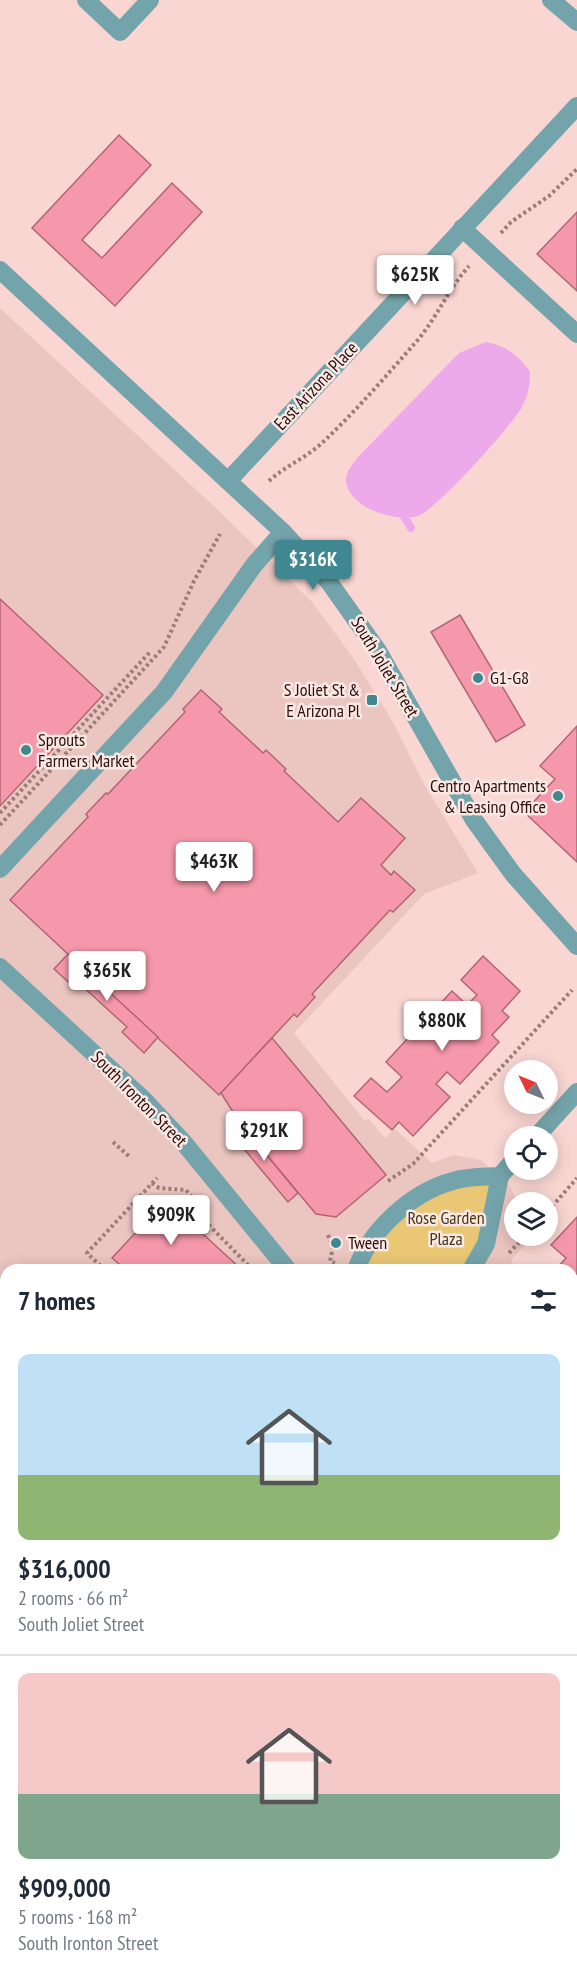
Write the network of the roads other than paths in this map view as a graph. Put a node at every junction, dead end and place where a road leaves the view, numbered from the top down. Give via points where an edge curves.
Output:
1 (86, 0) edge
2 (150, 0) edge
3 (550, 0) edge
4 (577, 22) edge
5 (577, 106) edge
6 (462, 228) junction
7 (0, 270) edge
8 (577, 334) edge
9 (228, 481) junction
10 (283, 532) junction
11 (0, 869) edge
12 (577, 946) edge
13 (0, 967) edge
14 (577, 1092) edge
15 (546, 1126) edge
16 (504, 1171) edge
17 (500, 1176) junction
18 (283, 1264) edge
19 (359, 1264) edge
20 (474, 1264) edge

1 - 2 street via 120,32
3 - 4 street
5 - 6 street, East Arizona Place
6 - 8 street
6 - 9 street, East Arizona Place
7 - 9 street, South Joliet Street
9 - 10 street, South Joliet Street
10 - 11 street via 254,565 164,692
10 - 12 street, South Joliet Street via 329,582 362,626 498,854
13 - 18 street, South Ironton Street via 142,1098
14 - 15 street
16 - 17 street
17 - 19 street via 457,1180 427,1191 376,1235
17 - 20 street via 486,1244

